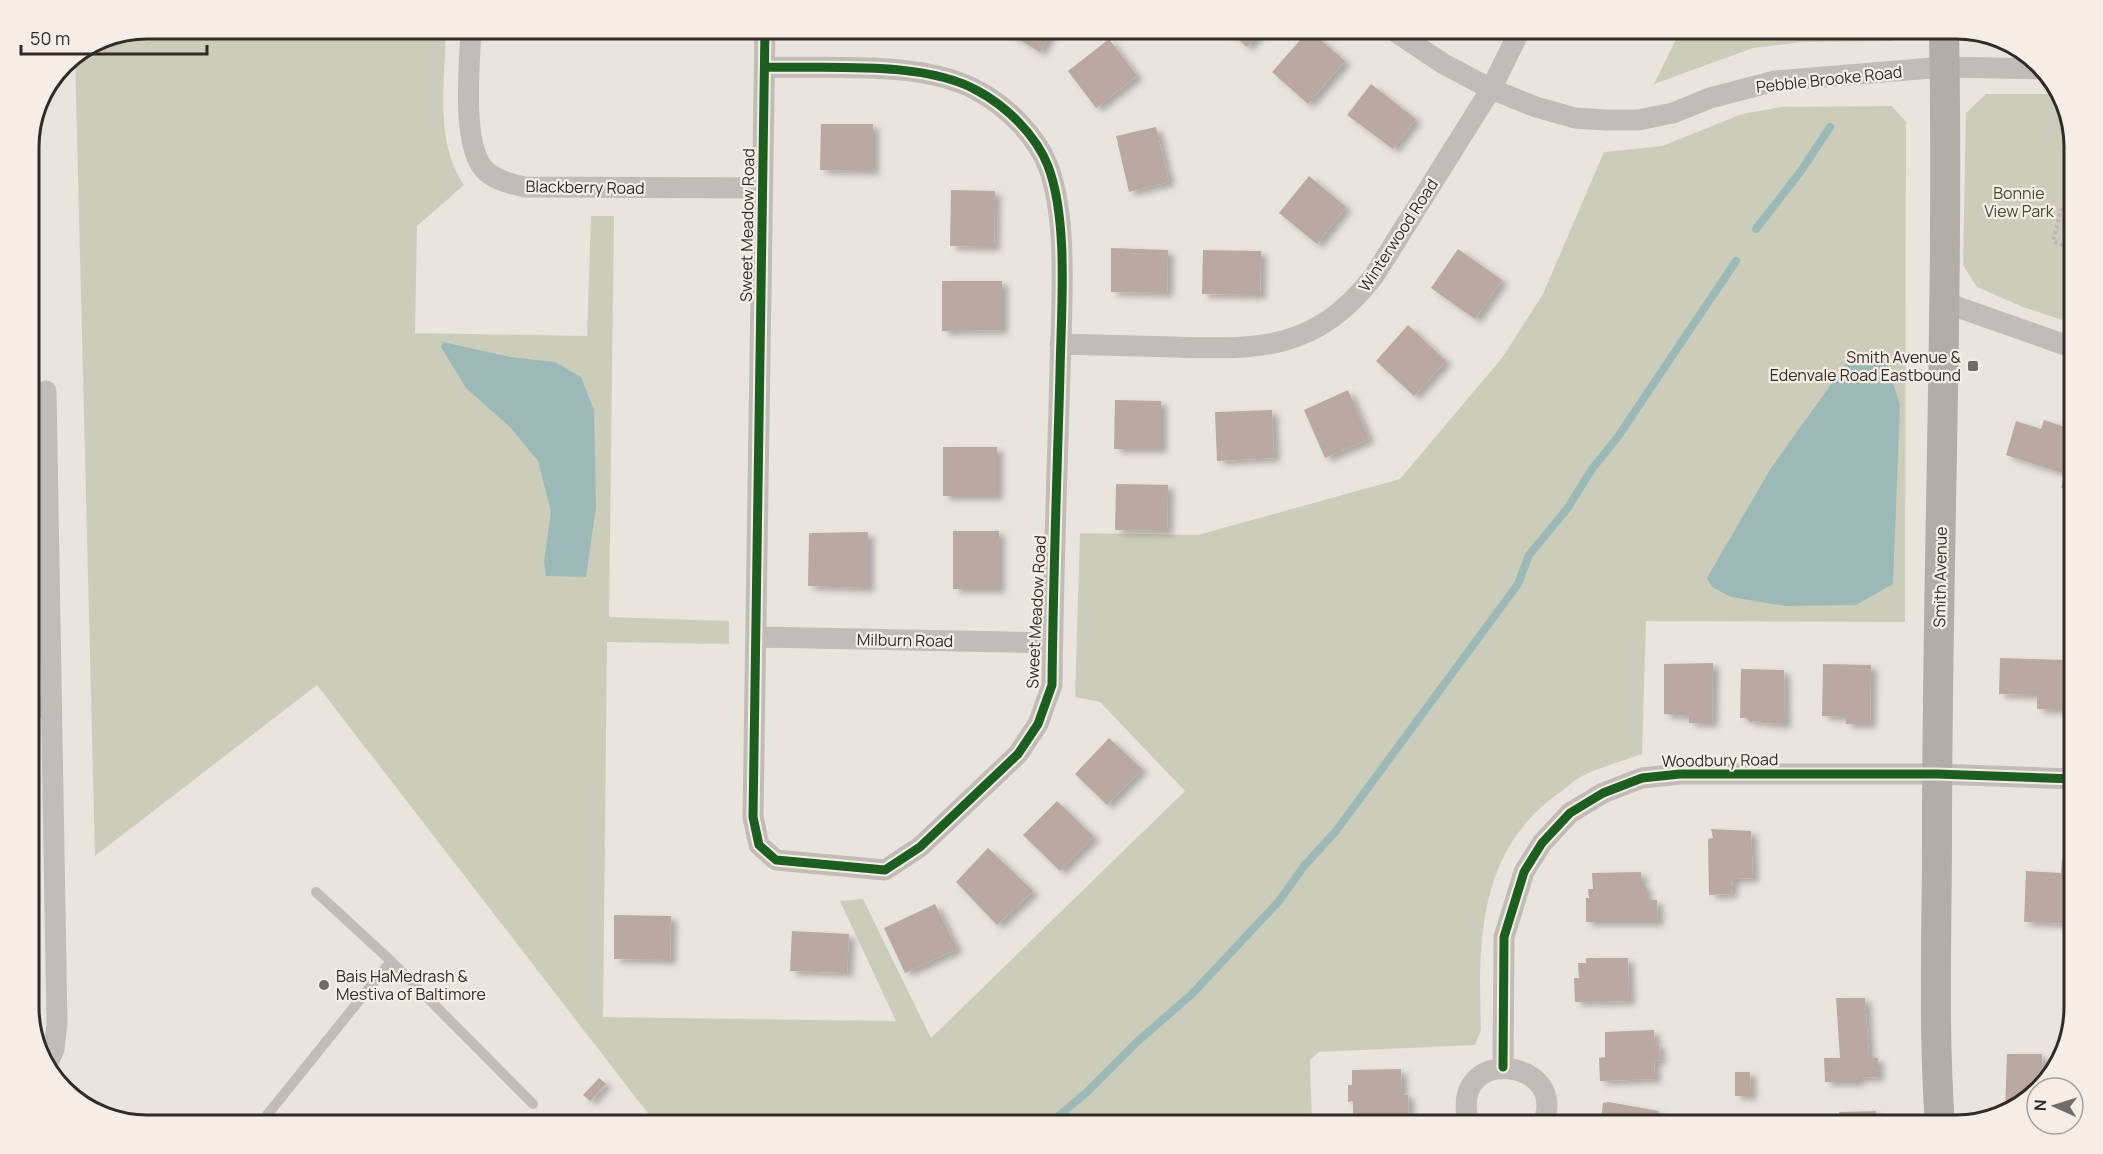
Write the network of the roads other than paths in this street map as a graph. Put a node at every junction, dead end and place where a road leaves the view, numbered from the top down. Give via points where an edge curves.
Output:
1 (471, 39) edge
2 (765, 39) edge
3 (1406, 39) edge
4 (1516, 39) edge
5 (1944, 39) edge
6 (765, 67) junction
7 (1944, 67) junction
8 (2030, 69) edge
9 (1491, 89) junction
10 (762, 188) junction
11 (1943, 302) junction
12 (1060, 344) junction
13 (2064, 344) edge
14 (46, 391) dead end
15 (757, 637) junction
16 (1052, 643) junction
17 (51, 707) junction
18 (39, 708) edge
19 (1937, 774) junction
20 (2064, 779) edge
21 (316, 892) dead end
22 (391, 961) junction
23 (51, 1057) edge
24 (1503, 1067) junction
25 (533, 1104) dead end
26 (267, 1115) edge
27 (1466, 1115) edge
28 (1544, 1115) edge
29 (1940, 1115) edge

1 - 10 street, Blackberry Road via 470,126 476,155 485,171 504,182 525,187
2 - 6 street, Sweet Meadow Road
3 - 9 street, Pebble Brooke Road
4 - 9 street, Winterwood Road
5 - 7 main road, Smith Avenue
6 - 10 street, Sweet Meadow Road
6 - 12 street, Sweet Meadow Road via 898,70 945,76 979,91 1020,122 1047,164 1060,213
7 - 8 street, Pebble Brooke Road
7 - 9 street, Pebble Brooke Road via 1775,81 1638,120 1575,118
7 - 11 main road, Smith Avenue
9 - 12 street, Winterwood Road via 1374,276 1355,300 1305,334 1274,345 1235,349
10 - 15 street, Sweet Meadow Road
11 - 13 street
11 - 19 main road, Smith Avenue
12 - 16 street, Sweet Meadow Road
14 - 17 street
15 - 16 street, Milburn Road
15 - 16 street, Sweet Meadow Road via 753,817 759,845 776,860 885,870 920,847 1018,754 1038,724 1052,685
17 - 18 street
17 - 23 street via 57,1024
19 - 20 street, Woodbury Road
19 - 24 street, Woodbury Road via 1680,774 1642,778 1603,793 1570,813 1542,843 1524,872 1510,912 1504,937
19 - 29 main road, Smith Avenue
21 - 22 lane
22 - 25 lane
22 - 26 lane
24 - 27 street via 1484,1073 1474,1082 1466,1097
24 - 28 street via 1520,1069 1533,1077 1546,1102

